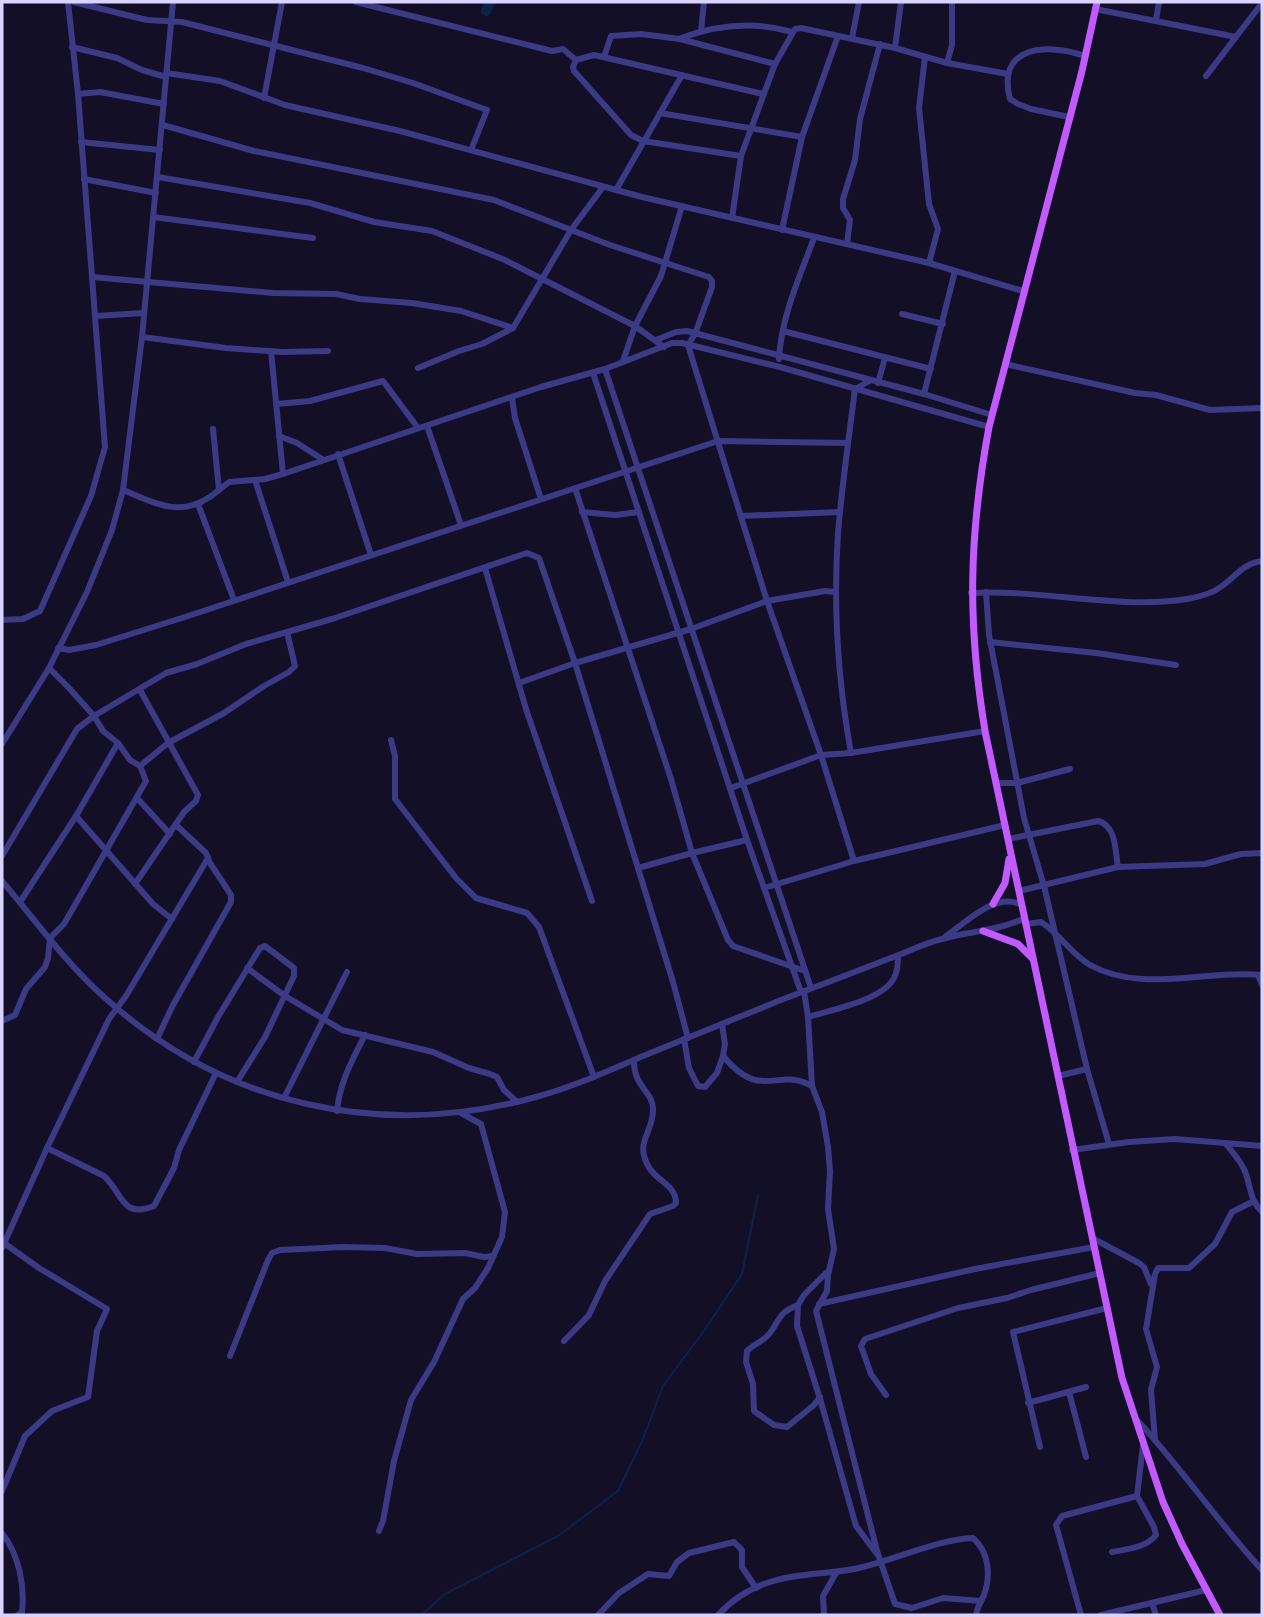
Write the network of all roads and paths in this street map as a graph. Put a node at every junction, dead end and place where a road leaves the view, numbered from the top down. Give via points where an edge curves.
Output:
1 (71, 2) edge
2 (173, 2) edge
3 (282, 2) edge
4 (356, 2) edge
5 (704, 2) edge
6 (859, 2) edge
7 (901, 2) edge
8 (952, 2) edge
9 (1159, 2) edge
10 (1262, 3) edge
11 (1096, 6) edge
12 (1156, 20) junction
13 (171, 21) junction
14 (701, 31) junction
15 (792, 32) junction
16 (838, 36) junction
17 (1236, 37) junction
18 (852, 38) junction
19 (680, 39) junction
20 (880, 44) junction
21 (274, 46) junction
22 (72, 47) junction
23 (895, 48) junction
24 (1085, 56) junction
25 (604, 57) junction
26 (925, 57) junction
27 (576, 60) junction
28 (947, 63) junction
29 (775, 64) junction
30 (1008, 74) junction
31 (166, 75) junction
32 (682, 75) junction
33 (1206, 76) dead end
34 (78, 94) junction
35 (763, 94) junction
36 (264, 99) junction
37 (164, 104) junction
38 (660, 113) junction
39 (1069, 117) junction
40 (163, 125) junction
41 (752, 130) junction
42 (802, 137) junction
43 (643, 141) junction
44 (81, 142) junction
45 (160, 150) junction
46 (471, 150) junction
47 (741, 156) junction
48 (158, 177) junction
49 (84, 180) junction
50 (603, 187) junction
51 (616, 190) junction
52 (156, 194) junction
53 (682, 206) junction
54 (153, 217) junction
55 (732, 218) junction
56 (570, 230) junction
57 (782, 230) junction
58 (814, 237) junction
59 (313, 238) dead end
60 (847, 244) junction
61 (666, 263) junction
62 (929, 263) junction
63 (956, 271) junction
64 (92, 277) junction
65 (542, 278) junction
66 (147, 280) junction
67 (1023, 291) junction
68 (144, 313) junction
69 (902, 314) dead end
70 (96, 316) junction
71 (943, 324) junction
72 (635, 326) junction
73 (513, 328) junction
74 (783, 331) junction
75 (695, 334) junction
76 (142, 337) junction
77 (656, 340) junction
78 (688, 345) junction
79 (664, 347) junction
80 (271, 351) junction
81 (328, 351) dead end
82 (779, 357) junction
83 (885, 358) junction
84 (623, 361) junction
85 (1005, 364) junction
86 (780, 367) junction
87 (418, 368) dead end
88 (605, 369) junction
89 (931, 369) junction
90 (593, 373) junction
91 (874, 382) junction
92 (855, 389) junction
93 (924, 394) junction
94 (512, 398) junction
95 (276, 404) junction
96 (1262, 408) edge
97 (992, 415) junction
98 (427, 426) junction
99 (989, 427) junction
100 (418, 428) junction
101 (213, 429) dead end
102 (279, 436) junction
103 (718, 441) junction
104 (848, 443) junction
105 (338, 454) junction
106 (322, 459) junction
107 (639, 466) junction
108 (625, 471) junction
109 (283, 474) junction
110 (255, 480) junction
111 (575, 488) junction
112 (123, 490) junction
113 (219, 490) junction
114 (541, 499) junction
115 (198, 504) junction
116 (582, 512) junction
117 (639, 512) junction
118 (840, 512) junction
119 (741, 516) junction
120 (461, 525) junction
121 (371, 555) junction
122 (666, 555) junction
123 (656, 560) junction
124 (1262, 561) edge
125 (485, 568) junction
126 (288, 582) junction
127 (836, 592) junction
128 (986, 592) junction
129 (971, 593) junction
130 (234, 600) junction
131 (767, 601) junction
132 (2, 620) edge
133 (691, 629) junction
134 (288, 632) junction
135 (680, 633) junction
136 (990, 642) junction
137 (627, 647) junction
138 (58, 648) junction
139 (575, 663) junction
140 (1176, 665) dead end
141 (49, 668) junction
142 (519, 683) junction
143 (139, 690) junction
144 (93, 716) junction
145 (103, 731) junction
146 (985, 731) junction
147 (391, 740) dead end
148 (118, 743) junction
149 (168, 743) junction
150 (2, 744) edge
151 (851, 753) junction
152 (821, 755) junction
153 (110, 757) junction
154 (140, 766) junction
155 (1070, 769) dead end
156 (997, 783) junction
157 (1017, 783) junction
158 (743, 784) junction
159 (731, 788) junction
160 (138, 798) junction
161 (76, 816) junction
162 (176, 825) junction
163 (1005, 825) junction
164 (170, 834) junction
165 (1029, 834) junction
166 (747, 839) junction
167 (1009, 843) junction
168 (107, 851) junction
169 (692, 853) junction
170 (1262, 853) edge
171 (2, 856) edge
172 (208, 859) junction
173 (854, 861) junction
174 (1118, 867) junction
175 (638, 868) junction
176 (2, 881) edge
177 (135, 884) junction
178 (777, 884) junction
179 (1044, 886) junction
180 (764, 888) junction
181 (1019, 891) junction
182 (592, 901) dead end
183 (20, 902) junction
184 (993, 904) junction
185 (1022, 905) junction
186 (172, 919) junction
187 (1025, 921) junction
188 (983, 931) junction
189 (1054, 932) junction
190 (50, 938) junction
191 (941, 939) junction
192 (898, 956) junction
193 (1032, 958) junction
194 (793, 967) junction
195 (247, 968) junction
196 (805, 971) junction
197 (347, 972) dead end
198 (1259, 973) edge
199 (1262, 985) edge
200 (805, 990) junction
201 (285, 996) junction
202 (117, 1009) junction
203 (808, 1017) junction
204 (322, 1019) junction
205 (2, 1021) edge
206 (722, 1024) junction
207 (365, 1035) junction
208 (157, 1039) junction
209 (686, 1039) junction
210 (723, 1056) junction
211 (634, 1060) junction
212 (194, 1062) junction
213 (1087, 1069) junction
214 (216, 1073) junction
215 (594, 1076) junction
216 (1058, 1076) junction
217 (237, 1082) junction
218 (812, 1086) junction
219 (284, 1098) junction
220 (517, 1102) junction
221 (337, 1111) junction
222 (459, 1112) junction
223 (1109, 1144) junction
224 (1226, 1144) junction
225 (1262, 1146) edge
226 (47, 1148) junction
227 (1072, 1150) junction
228 (1252, 1202) junction
229 (1262, 1212) edge
230 (1092, 1238) junction
231 (3, 1246) edge
232 (1094, 1247) junction
233 (493, 1256) junction
234 (829, 1270) junction
235 (1100, 1273) junction
236 (1152, 1285) junction
237 (819, 1304) junction
238 (798, 1305) junction
239 (1107, 1308) junction
240 (564, 1341) dead end
241 (230, 1356) dead end
242 (1086, 1387) dead end
243 (1069, 1392) junction
244 (886, 1395) dead end
245 (820, 1397) junction
246 (1028, 1402) junction
247 (1134, 1417) junction
248 (1155, 1440) junction
249 (1143, 1444) junction
250 (1040, 1447) dead end
251 (1086, 1457) dead end
252 (2, 1491) edge
253 (1137, 1496) junction
254 (379, 1531) dead end
255 (2, 1533) edge
256 (1112, 1552) dead end
257 (882, 1561) junction
258 (1262, 1570) edge
259 (836, 1573) junction
260 (756, 1588) junction
261 (1206, 1590) junction
262 (981, 1601) junction
263 (1152, 1603) junction
264 (18, 1615) edge
265 (598, 1615) edge
266 (718, 1615) edge
267 (824, 1615) edge
268 (976, 1615) edge
269 (1081, 1615) edge
270 (1101, 1615) edge
271 (1156, 1615) edge
272 (1220, 1615) edge

1 - 13 street
1 - 22 street
2 - 13 street
3 - 21 street
4 - 27 street via 552,51 563,49
5 - 14 street
6 - 18 street
7 - 23 street
8 - 28 street via 952,45
9 - 12 street
10 - 17 street
11 - 12 street
11 - 24 main road
12 - 17 street
13 - 21 street
13 - 31 street
14 - 15 street via 761,26
14 - 19 street
15 - 16 street via 801,28
15 - 29 street
16 - 18 street
16 - 42 street
17 - 33 street
18 - 20 street
19 - 25 street via 611,36
19 - 29 street
20 - 23 street
20 - 60 street via 843,199 850,220
21 - 36 street
21 - 46 street via 413,82 488,110
22 - 31 street
22 - 34 street
23 - 26 street
24 - 30 street via 1028,51 1012,63
24 - 39 main road
25 - 27 street
25 - 32 street
26 - 28 street
26 - 62 street via 919,108 929,204 938,234
27 - 43 street via 574,71 589,90 631,135
28 - 30 street
29 - 35 street
30 - 39 street via 1010,99
31 - 36 street via 227,83
31 - 37 street
32 - 35 street
32 - 38 street
34 - 37 street via 100,92
34 - 44 street
35 - 41 street
36 - 46 street
37 - 40 street
38 - 41 street
38 - 43 street
39 - 67 main road
40 - 45 street
40 - 56 street via 254,151 494,200
41 - 42 street
41 - 47 street
42 - 57 street
43 - 47 street
43 - 51 street
44 - 45 street
44 - 49 street
45 - 48 street
46 - 50 street
47 - 55 street
48 - 52 street
48 - 65 street via 310,203 374,222 432,231
49 - 52 street
49 - 64 street
50 - 51 street
50 - 56 street
51 - 53 street
52 - 54 street
53 - 55 street
53 - 61 street
54 - 59 street
54 - 66 street
55 - 57 street
56 - 61 street
56 - 65 street
57 - 58 street
58 - 60 street
58 - 74 street via 791,295
60 - 62 street
61 - 72 street
61 - 75 street via 712,281
62 - 63 street
63 - 67 street
63 - 71 street
64 - 66 street
64 - 70 street
65 - 72 street
65 - 73 street
66 - 68 street
66 - 73 street via 431,305
67 - 85 main road
68 - 70 street
68 - 76 street
69 - 71 street
70 - 132 street via 105,447 94,488 40,611 23,619
71 - 89 street
72 - 77 street
72 - 84 street
73 - 87 street
74 - 82 street
74 - 83 street
75 - 77 street via 676,332
75 - 78 street
75 - 82 street
76 - 80 street
76 - 112 street
77 - 79 street
78 - 79 street
78 - 86 street
78 - 103 street
79 - 84 street
80 - 81 street
80 - 95 street
82 - 86 street
82 - 91 street
83 - 89 street
83 - 91 street
84 - 88 street
85 - 96 street via 1210,410
85 - 97 main road
86 - 92 street
88 - 90 street
88 - 107 street
89 - 93 street
90 - 94 street
90 - 108 street
91 - 92 street
91 - 93 street
92 - 99 street
92 - 104 street
93 - 97 street
94 - 98 street
94 - 114 street
95 - 100 street via 310,401 383,381
95 - 102 street
97 - 99 main road
98 - 100 street
98 - 120 street
99 - 129 main road via 976,506
100 - 105 street
101 - 113 street
102 - 106 street
102 - 109 street
103 - 104 street
103 - 107 street
103 - 119 street
104 - 118 street
105 - 106 street
105 - 121 street
106 - 109 street
107 - 108 street
107 - 122 street
108 - 111 street
108 - 117 street
109 - 110 street
110 - 113 street via 229,482
110 - 126 street
111 - 114 street
111 - 116 street
112 - 115 street via 166,508
112 - 138 street via 87,592
113 - 115 street
114 - 120 street
115 - 130 street
116 - 117 street
116 - 137 street
117 - 123 street
118 - 119 street
118 - 127 street
119 - 131 street
120 - 121 street
121 - 126 street
122 - 123 street
122 - 133 street
123 - 135 street
124 - 128 street via 1238,571 1207,595 1146,604
125 - 134 street
125 - 139 street via 527,553 539,558
125 - 142 street
126 - 130 street
127 - 131 street
127 - 151 street
128 - 129 street
128 - 136 street
129 - 146 main road
130 - 138 street via 96,645
131 - 133 street
131 - 152 street
133 - 135 street
133 - 158 street
134 - 143 street via 166,673
134 - 149 street via 295,666 289,672
135 - 137 street
135 - 159 street
136 - 140 street
136 - 157 street
137 - 139 street
137 - 169 street
138 - 141 street
139 - 142 street
139 - 175 street
141 - 144 street
141 - 150 street
142 - 182 street
143 - 144 street
143 - 149 street
144 - 145 street
144 - 171 street via 77,729
145 - 148 street
145 - 153 street
146 - 151 street
146 - 156 main road
147 - 215 street via 395,799 456,878 476,898 527,913 539,927
148 - 153 street
148 - 154 street via 130,761
149 - 154 street
149 - 162 street via 198,795
151 - 152 street
152 - 158 street
152 - 173 street
153 - 161 street
154 - 160 street via 146,781
155 - 157 street
156 - 157 street
156 - 163 main road
157 - 165 street
158 - 159 street
158 - 178 street
159 - 166 street
160 - 164 street
160 - 168 street
161 - 168 street
161 - 183 street
162 - 164 street
162 - 172 street
163 - 167 main road
163 - 173 street
164 - 177 street
165 - 167 street
165 - 174 street via 1104,823 1111,830
165 - 179 street
166 - 169 street
166 - 180 street
167 - 181 main road
167 - 184 main road via 1005,883
168 - 177 street
168 - 190 street via 64,924
169 - 175 street
169 - 194 street via 733,946
170 - 174 street via 1205,864
172 - 186 street
172 - 208 street via 231,902
173 - 178 street
174 - 179 street
175 - 209 street
176 - 183 street
177 - 186 street
178 - 180 street
178 - 196 street
179 - 181 street
179 - 189 street
180 - 194 street
181 - 185 main road
183 - 190 street
184 - 185 street via 1007,900
184 - 191 street
185 - 187 main road
186 - 202 street
187 - 188 street
187 - 189 street via 1041,922
187 - 193 main road
188 - 191 street
188 - 193 main road via 1018,944
189 - 198 street via 1090,965 1134,979
189 - 213 street
190 - 202 street
190 - 205 street via 45,967 26,989 15,1014
191 - 192 street
192 - 200 street
192 - 203 street via 893,980 869,998
193 - 216 main road
194 - 196 street
194 - 200 street
195 - 201 street
195 - 201 street via 260,948 270,948 295,971
195 - 212 street
196 - 200 street
197 - 204 street
198 - 199 street
200 - 203 street
200 - 206 street
201 - 204 street
201 - 217 street
202 - 208 street
202 - 226 street
203 - 218 street
204 - 207 street
204 - 219 street
206 - 209 street
206 - 210 street
207 - 220 street via 433,1052 490,1073
207 - 221 street via 342,1081
208 - 212 street
209 - 210 street via 689,1068 698,1086 712,1082
209 - 211 street
210 - 218 street via 752,1081
211 - 215 street
211 - 240 street via 636,1079 653,1109 643,1141 645,1157 673,1191 676,1203 650,1214 605,1281 589,1315
212 - 214 street
213 - 216 street
213 - 223 street
214 - 217 street
214 - 226 street via 154,1206 133,1210 104,1176
215 - 220 street
216 - 227 main road
217 - 219 street
218 - 234 street via 828,1147 828,1209 834,1249
219 - 221 street
220 - 222 street
221 - 222 street via 426,1116
222 - 233 street via 481,1124 502,1197 505,1224
223 - 224 street via 1175,1139
223 - 227 street
224 - 225 street
224 - 228 street via 1246,1174
226 - 231 street
227 - 230 main road
228 - 229 street
228 - 236 street via 1233,1212 1215,1244 1189,1268 1158,1268
230 - 232 main road
230 - 236 street via 1144,1267
231 - 252 street via 107,1309 97,1331 88,1397 52,1411 25,1436
232 - 235 main road
232 - 237 street
233 - 241 street via 417,1255 345,1247 272,1253
233 - 254 street via 463,1299 434,1363 411,1399
234 - 237 street via 827,1291
234 - 238 street
235 - 239 main road
235 - 244 street via 958,1308 865,1339 862,1346 871,1374
236 - 248 street via 1146,1329 1157,1367 1151,1390
237 - 257 street via 818,1323
238 - 245 street via 797,1326
238 - 245 street via 786,1310 771,1332 747,1351 754,1411 774,1425 787,1427
239 - 246 street via 1014,1330
239 - 247 main road
242 - 243 street
243 - 246 street
243 - 251 street
245 - 257 street via 856,1526
246 - 250 street
247 - 248 street
247 - 249 main road
248 - 258 street
249 - 253 street
249 - 261 main road via 1163,1502
253 - 256 street via 1156,1535 1151,1542
253 - 269 street via 1058,1520
255 - 264 street via 19,1570 23,1603
257 - 259 street
257 - 262 street via 895,1604 912,1608 943,1598
257 - 262 street via 973,1538 988,1563
259 - 260 street via 779,1579
259 - 267 street via 823,1596
260 - 265 street via 742,1566 742,1550 734,1542 690,1553 677,1562 669,1576 648,1574 619,1592
260 - 266 street
261 - 263 street
261 - 272 main road
262 - 268 street
263 - 270 street
263 - 271 street

